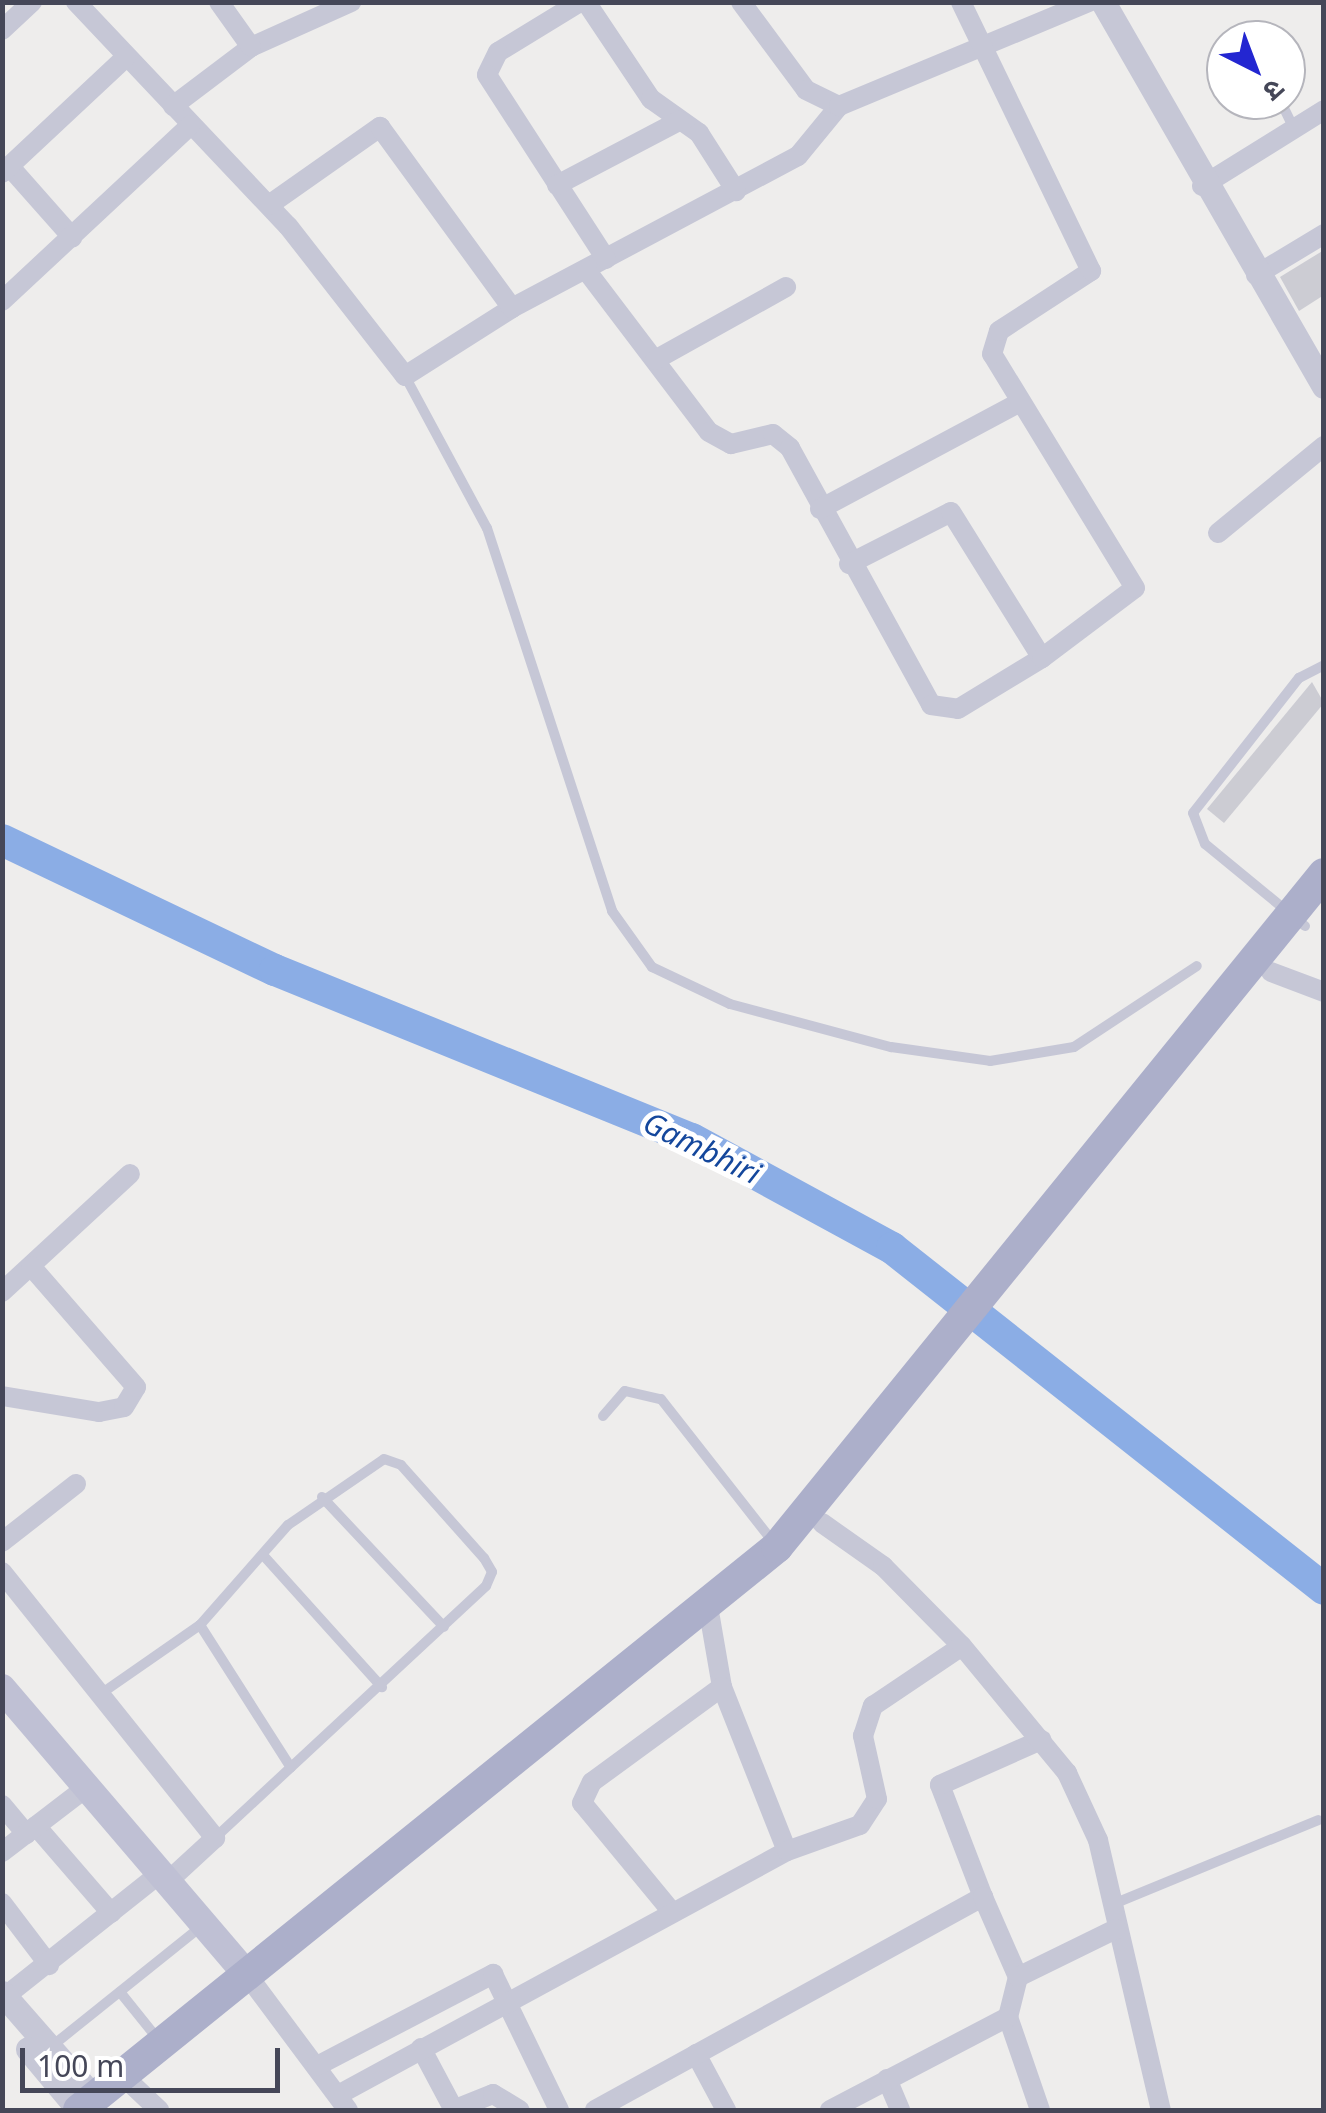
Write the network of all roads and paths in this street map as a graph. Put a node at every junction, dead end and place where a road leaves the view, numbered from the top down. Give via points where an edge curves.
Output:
1 (32, 2) edge
2 (76, 2) edge
3 (218, 2) edge
4 (583, 2) edge
5 (740, 2) edge
6 (961, 2) edge
7 (1089, 2) edge
8 (1103, 2) edge
9 (348, 3) edge
10 (2, 30) edge
11 (252, 46) junction
12 (978, 53) junction
13 (126, 57) junction
14 (172, 106) junction
15 (839, 106) junction
16 (1324, 110) edge
17 (1290, 120) edge
18 (679, 121) junction
19 (191, 126) junction
20 (1294, 128) junction
21 (6, 170) edge
22 (557, 185) junction
23 (1202, 186) junction
24 (736, 191) junction
25 (269, 205) junction
26 (1324, 234) edge
27 (72, 236) junction
28 (606, 259) junction
29 (586, 270) junction
30 (1256, 275) junction
31 (786, 287) dead end
32 (2, 301) edge
33 (512, 308) junction
34 (655, 360) junction
35 (405, 376) junction
36 (1324, 386) edge
37 (1020, 402) junction
38 (1324, 446) edge
39 (820, 509) junction
40 (1218, 532) dead end
41 (849, 564) junction
42 (1042, 658) junction
43 (1324, 665) edge
44 (1324, 874) edge
45 (1306, 915) edge
46 (1196, 966) dead end
47 (1270, 972) junction
48 (1324, 992) edge
49 (1238, 998) junction
50 (130, 1174) dead end
51 (31, 1266) junction
52 (2, 1292) edge
53 (2, 1396) edge
54 (603, 1416) dead end
55 (76, 1484) dead end
56 (322, 1497) junction
57 (822, 1524) junction
58 (2, 1542) edge
59 (771, 1553) junction
60 (264, 1555) junction
61 (2, 1572) edge
62 (708, 1606) junction
63 (200, 1625) junction
64 (444, 1627) junction
65 (962, 1646) junction
66 (382, 1687) junction
67 (722, 1687) junction
68 (2, 1688) edge
69 (102, 1693) junction
70 (1041, 1740) junction
71 (290, 1768) junction
72 (82, 1790) junction
73 (2, 1805) edge
74 (1318, 1820) dead end
75 (31, 1830) junction
76 (215, 1838) junction
77 (787, 1851) junction
78 (2, 1852) edge
79 (162, 1879) junction
80 (983, 1897) junction
81 (2, 1902) edge
82 (1111, 1905) junction
83 (672, 1912) junction
84 (111, 1914) junction
85 (203, 1925) junction
86 (1116, 1928) junction
87 (49, 1965) junction
88 (248, 1976) junction
89 (1018, 1977) junction
90 (120, 1992) junction
91 (510, 2000) junction
92 (3, 2002) edge
93 (1008, 2017) junction
94 (163, 2044) junction
95 (50, 2048) junction
96 (421, 2048) junction
97 (696, 2054) junction
98 (317, 2066) junction
99 (123, 2076) junction
100 (887, 2078) junction
101 (344, 2103) edge
102 (85, 2107) edge
103 (553, 2108) edge
104 (159, 2110) edge
105 (454, 2110) edge
106 (520, 2110) edge
107 (595, 2110) edge
108 (726, 2110) edge
109 (830, 2110) edge
110 (900, 2110) edge
111 (1040, 2110) edge
112 (1161, 2110) edge

1 - 10 street
2 - 13 street
3 - 11 street
4 - 18 street via 651,99
4 - 22 street via 487,64 492,89
5 - 15 street via 806,90
6 - 12 street
7 - 12 street
8 - 23 street
9 - 11 street
11 - 14 street
12 - 15 street
12 - 37 street via 1091,271 993,337 992,354
13 - 14 street
13 - 21 street
14 - 19 street
15 - 24 street via 814,146
16 - 20 street
17 - 20 lane
18 - 22 street
18 - 24 street via 699,132
19 - 25 street
19 - 27 street
20 - 23 street
21 - 27 street
22 - 28 street
23 - 30 street
24 - 28 street
25 - 33 street via 380,127
25 - 35 street
26 - 30 street
27 - 32 street
28 - 29 street
29 - 33 street
29 - 34 street
30 - 36 street
31 - 34 street
33 - 35 street
34 - 39 street via 720,441 783,440
35 - 46 lane via 487,528 612,912 652,967 730,1004 891,1047 990,1061 1074,1047
37 - 39 street
37 - 42 street via 1134,579 1130,598
38 - 40 street
39 - 41 street
41 - 42 street via 951,512
41 - 42 street via 931,705 958,709
43 - 45 lane via 1299,678 1193,813 1205,844
44 - 45 main road
45 - 47 main road
45 - 49 main road
47 - 48 street
47 - 49 main road
49 - 57 main road
49 - 59 main road
50 - 51 street
51 - 52 street
51 - 53 street via 136,1388 124,1406 99,1412
54 - 59 lane via 625,1391 661,1399
55 - 58 street
56 - 60 lane
56 - 64 lane
56 - 64 lane via 384,1459 401,1466 492,1572
57 - 59 main road
57 - 65 street via 883,1566
59 - 62 main road
60 - 63 lane
60 - 66 lane
61 - 69 street
62 - 67 street
62 - 88 main road
63 - 69 lane
63 - 71 lane
64 - 66 lane
65 - 70 street
65 - 77 street via 872,1706 863,1736 876,1784 869,1815
66 - 71 lane
67 - 77 street
67 - 83 street via 592,1782 582,1803
68 - 72 main road
69 - 76 street
70 - 80 street via 940,1785
70 - 82 street via 1098,1840
71 - 76 lane
72 - 75 street
72 - 79 main road
73 - 75 street
74 - 82 lane
75 - 78 street
75 - 84 street
76 - 79 street
77 - 83 street
79 - 84 street
79 - 85 main road
80 - 89 street
80 - 97 street
81 - 87 street
82 - 86 street
83 - 91 street
84 - 87 street
85 - 88 main road
85 - 90 lane
86 - 89 street
86 - 112 street
87 - 92 street
88 - 94 main road
88 - 98 street
89 - 93 street
90 - 94 lane
90 - 95 lane
91 - 96 street
91 - 98 street via 492,1974 474,1976
91 - 103 street
92 - 95 street
92 - 102 street
93 - 100 street
93 - 111 street
94 - 99 main road
95 - 102 street
96 - 101 street
96 - 105 street
97 - 107 street
97 - 108 street
98 - 101 street
99 - 102 main road
99 - 104 street
100 - 109 street
100 - 110 street
105 - 106 street via 493,2094

